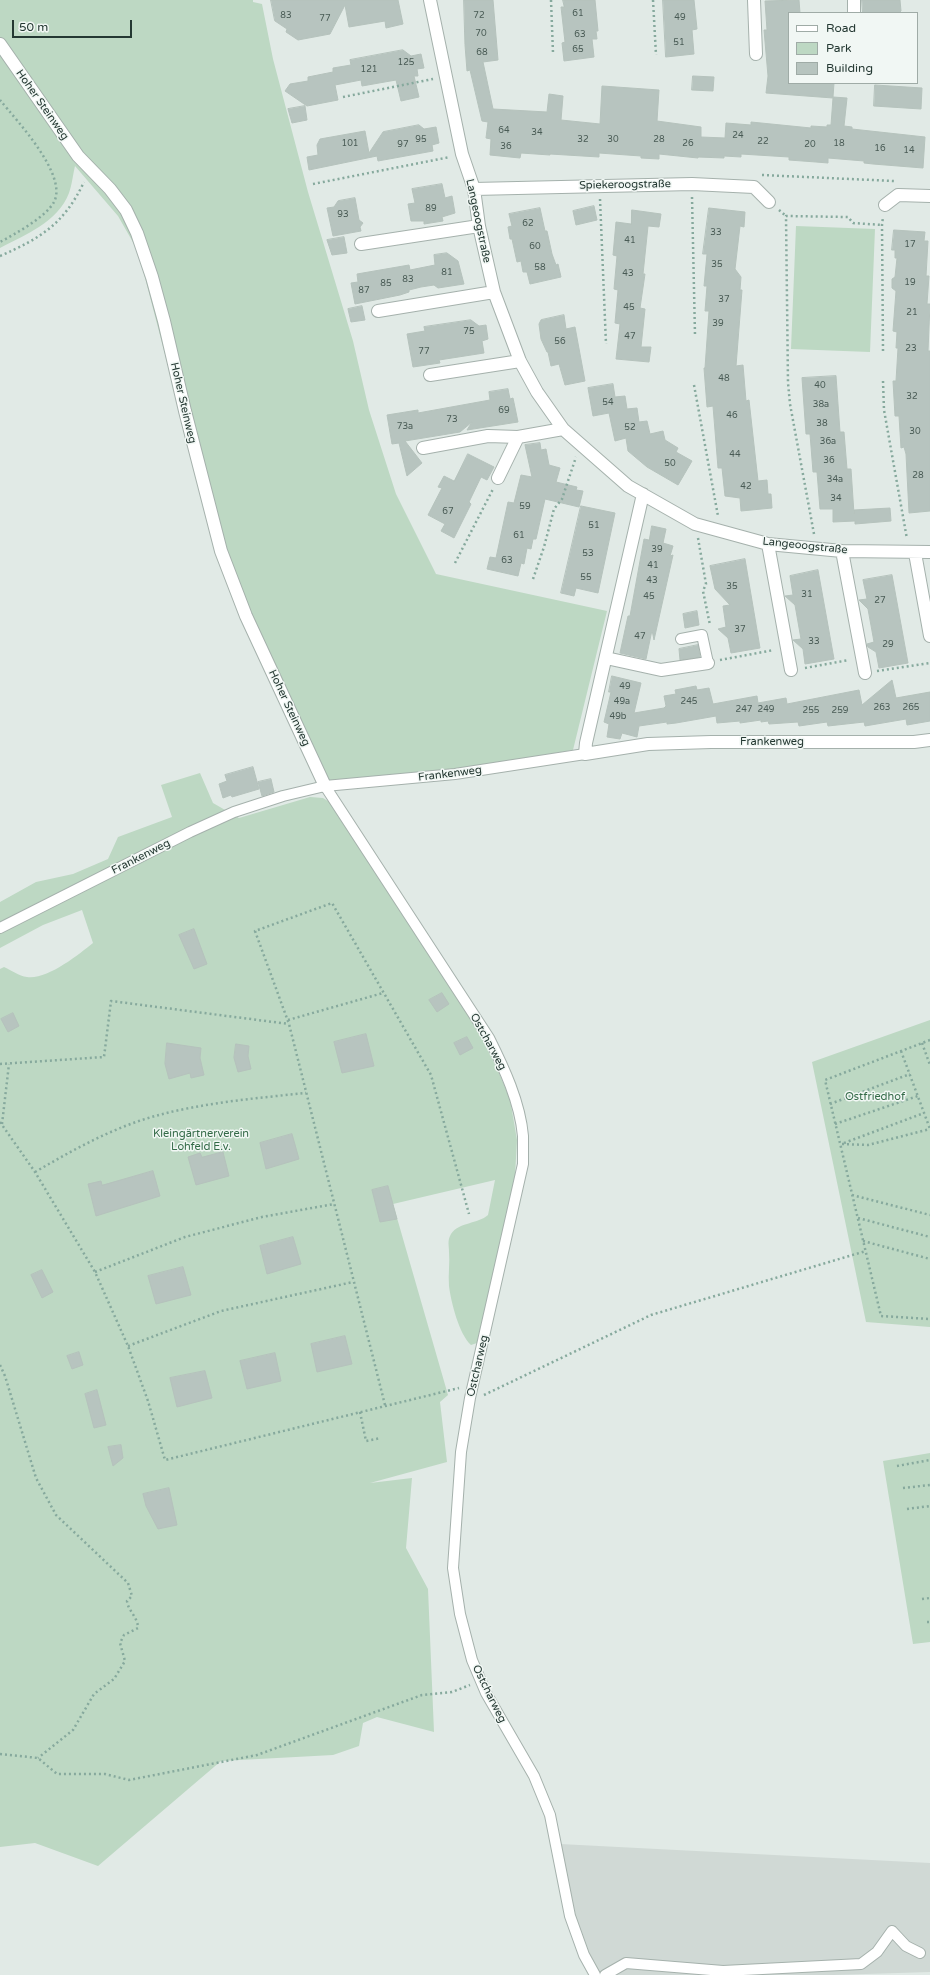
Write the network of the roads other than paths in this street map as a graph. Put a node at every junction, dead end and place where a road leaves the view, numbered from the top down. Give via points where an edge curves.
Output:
1 (430, 0) edge
2 (754, 0) edge
3 (854, 0) edge
4 (854, 12) edge
5 (0, 44) edge
6 (756, 54) dead end
7 (474, 189) junction
8 (930, 196) edge
9 (769, 202) dead end
10 (885, 205) road end
11 (479, 226) junction
12 (361, 244) dead end
13 (494, 292) junction
14 (378, 311) dead end
15 (520, 361) junction
16 (430, 375) dead end
17 (563, 429) junction
18 (518, 437) junction
19 (423, 448) dead end
20 (498, 478) road end
21 (643, 494) junction
22 (768, 544) junction
23 (842, 551) junction
24 (930, 552) edge
25 (912, 553) junction
26 (930, 636) edge
27 (681, 639) dead end
28 (606, 658) junction
29 (708, 663) joint
30 (791, 670) road end
31 (865, 673) road end
32 (930, 740) edge
33 (585, 754) junction
34 (325, 786) junction
35 (0, 928) edge
36 (920, 1953) dead end
37 (596, 1975) edge
38 (605, 1975) edge

1 - 7 street, Langeoogstraße via 462,154
2 - 6 street
3 - 4 street
5 - 34 street, Hoher Steinweg via 46,112 126,210 137,233 164,322 221,551 246,616
7 - 9 street, Spiekeroogstraße via 692,184 754,187
7 - 11 street, Langeoogstraße
8 - 10 street via 898,195
11 - 12 street
11 - 13 street, Langeoogstraße
13 - 14 street
13 - 15 street, Langeoogstraße
15 - 16 street
15 - 17 street, Langeoogstraße via 537,392
17 - 18 street
17 - 21 street, Langeoogstraße via 628,486
18 - 19 street via 488,436
18 - 20 street
21 - 22 street, Langeoogstraße via 695,524
21 - 28 street
22 - 23 street, Langeoogstraße
22 - 30 street
23 - 25 street, Langeoogstraße
23 - 31 street
24 - 25 street, Langeoogstraße
25 - 26 street
27 - 29 lane via 702,636
28 - 29 street via 661,670
28 - 33 street
32 - 33 street, Frankenweg via 648,744
33 - 34 lane, Frankenweg via 455,774
34 - 35 lane, Frankenweg via 234,812
34 - 37 lane, Ostcharweg via 489,1038 505,1070 517,1106 523,1136 523,1164 470,1398 461,1452 453,1568 460,1614 479,1679 534,1776 550,1814 570,1916 584,1955
36 - 38 lane via 906,1946 892,1931 877,1952 861,1964 723,1971 626,1963

